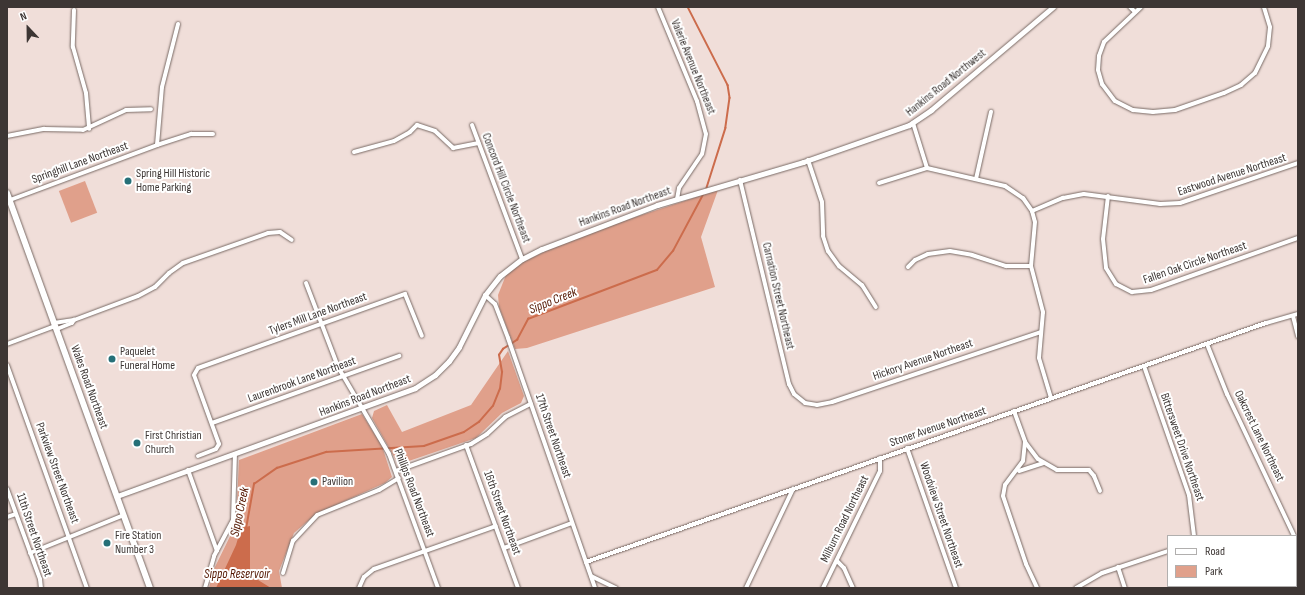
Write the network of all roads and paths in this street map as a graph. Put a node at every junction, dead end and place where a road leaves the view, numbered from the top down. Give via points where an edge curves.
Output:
1 (658, 7) edge
2 (1053, 7) edge
3 (1130, 7) edge
4 (1141, 7) edge
5 (1264, 7) edge
6 (74, 10) dead end
7 (1135, 12) junction
8 (178, 24) dead end
9 (151, 109) dead end
10 (991, 112) dead end
11 (913, 123) junction
12 (472, 125) dead end
13 (89, 129) junction
14 (213, 134) dead end
15 (7, 136) edge
16 (479, 143) junction
17 (157, 145) junction
18 (354, 152) dead end
19 (808, 160) junction
20 (1298, 164) edge
21 (792, 166) joint
22 (927, 168) junction
23 (976, 179) junction
24 (740, 180) junction
25 (879, 183) dead end
26 (7, 192) edge
27 (1108, 196) junction
28 (677, 199) junction
29 (10, 200) junction
30 (1032, 211) junction
31 (1298, 238) edge
32 (292, 240) dead end
33 (522, 259) junction
34 (1031, 266) junction
35 (908, 267) dead end
36 (306, 283) dead end
37 (485, 295) junction
38 (876, 306) dead end
39 (1298, 314) edge
40 (1293, 316) junction
41 (74, 320) junction
42 (321, 324) junction
43 (55, 326) junction
44 (1041, 332) junction
45 (422, 336) dead end
46 (1298, 336) edge
47 (7, 344) edge
48 (1207, 344) junction
49 (399, 356) dead end
50 (7, 365) edge
51 (1144, 366) junction
52 (343, 376) junction
53 (1051, 398) junction
54 (530, 404) junction
55 (812, 405) joint
56 (364, 408) junction
57 (1014, 411) junction
58 (212, 423) junction
59 (1025, 442) junction
60 (466, 445) junction
61 (907, 448) junction
62 (235, 454) junction
63 (198, 456) dead end
64 (880, 458) junction
65 (1043, 463) junction
66 (188, 470) junction
67 (396, 470) junction
68 (1018, 472) junction
69 (398, 478) junction
70 (7, 489) edge
71 (793, 489) junction
72 (1100, 491) dead end
73 (117, 496) junction
74 (16, 514) junction
75 (124, 515) junction
76 (7, 517) edge
77 (572, 523) junction
78 (496, 526) junction
79 (1194, 535) edge
80 (1294, 535) edge
81 (69, 537) junction
82 (504, 548) junction
83 (217, 551) junction
84 (425, 551) junction
85 (1167, 551) edge
86 (30, 552) junction
87 (837, 561) junction
88 (586, 562) junction
89 (1118, 567) junction
90 (282, 573) dead end
91 (591, 576) junction
92 (41, 588) edge
93 (87, 588) edge
94 (150, 588) edge
95 (205, 588) edge
96 (359, 588) edge
97 (438, 588) edge
98 (518, 588) edge
99 (595, 588) edge
100 (616, 588) edge
101 (746, 588) edge
102 (823, 588) edge
103 (853, 588) edge
104 (956, 588) edge
105 (1037, 588) edge
106 (1076, 588) edge
107 (1125, 588) edge

1 - 28 street, Valerie Avenue Northeast via 697,101 706,134 702,154 679,188
2 - 11 street, Hankins Road Northwest
3 - 7 street
4 - 7 street
5 - 7 street via 1270,27 1268,46 1255,73 1224,93 1175,110 1160,112 1133,110 1121,105 1110,96 1099,77 1098,63 1104,42
6 - 13 street via 73,47 86,93
8 - 17 street via 162,87
9 - 13 street via 126,110
10 - 23 street
11 - 19 street, Hankins Road Northwest
11 - 22 street
12 - 16 street, Concord Hill Circle Northeast
13 - 15 street via 44,129
14 - 17 street, Springhill Lane Northeast via 191,134
16 - 18 street via 453,148 435,131 417,125 394,141
16 - 33 street, Concord Hill Circle Northeast
17 - 29 street, Springhill Lane Northeast
19 - 21 street, Hankins Road Northwest
19 - 38 street via 822,202 823,236 828,250 839,266 868,290
20 - 27 street, Eastwood Avenue Northeast via 1180,203 1160,204
21 - 24 street, Hankins Road Northeast
22 - 23 street
22 - 25 street
23 - 30 street via 1012,188
24 - 28 street, Hankins Road Northeast
24 - 55 street, Carnation Street Northeast via 789,384 799,399
26 - 29 main road, Wales Road Northeast
27 - 30 street, Eastwood Avenue Northeast via 1077,195
27 - 31 street, Fallen Oak Circle Northeast via 1103,239 1106,268 1116,284 1132,292 1151,290
28 - 33 street, Hankins Road Northeast via 577,235
29 - 43 main road, Wales Road Northeast
30 - 34 street via 1035,226
32 - 41 street via 280,232 270,232 192,260 175,268 146,293
33 - 37 street, Hankins Road Northeast via 500,276
34 - 35 street via 1006,266 972,254 950,251 928,254 915,260
34 - 44 street via 1042,304
36 - 42 street, Phillips Road Northeast
37 - 54 street, 17th Street Northeast via 495,304
37 - 56 street, Hankins Road Northeast via 459,346 440,370 415,388
39 - 40 street, Stoner Avenue Northeast
40 - 46 street
40 - 48 street, Stoner Avenue Northeast
41 - 43 street
41 - 43 street via 72,323
42 - 45 street, Tylers Mill Lane Northeast via 406,294
42 - 52 street, Phillips Road Northeast
42 - 58 street, Tylers Mill Lane Northeast via 195,371
43 - 47 street
43 - 73 main road, Wales Road Northeast
44 - 53 street via 1039,358
44 - 55 street, Hickory Avenue Northeast via 832,402
48 - 51 street, Stoner Avenue Northeast
48 - 80 street, Oakcrest Lane Northeast via 1222,382
49 - 52 street, Laurenbrook Lane Northeast
50 - 81 street, Parkview Street Northeast
51 - 53 street, Stoner Avenue Northeast
51 - 79 street, Bittersweet Drive Northeast via 1190,495
52 - 56 street, Phillips Road Northeast
52 - 58 street, Laurenbrook Lane Northeast
53 - 57 street, Stoner Avenue Northeast
54 - 60 street via 505,417 481,438
54 - 77 street, 17th Street Northeast
56 - 62 street, Hankins Road Northeast
56 - 67 street, Phillips Road Northeast
57 - 59 street
57 - 61 street, Stoner Avenue Northeast
58 - 63 street via 218,446
59 - 65 street
59 - 68 street via 1024,461
60 - 67 street
60 - 78 street, 16th Street Northeast
61 - 64 street, Stoner Avenue Northeast
61 - 104 street, Woodview Street Northeast
62 - 66 street, Hankins Road Northeast
62 - 83 street via 233,520
64 - 71 street, Stoner Avenue Northeast
64 - 87 street, Milburn Road Northeast via 880,471
65 - 68 street
65 - 72 street via 1057,470 1089,470
66 - 73 street, Hankins Road Northeast
66 - 83 street
67 - 69 street, Phillips Road Northeast
68 - 105 street via 1005,485 1003,498
69 - 84 street, Phillips Road Northeast
69 - 90 street via 379,490 317,515 293,541
70 - 74 street, 11th Street Northeast
71 - 88 street, Stoner Avenue Northeast
71 - 101 street
73 - 75 main road, Wales Road Northeast
74 - 76 street
74 - 86 street, 11th Street Northeast
75 - 81 street
75 - 94 main road, Wales Road Northeast
77 - 82 street
77 - 88 street, 17th Street Northeast
78 - 82 street, 16th Street Northeast
78 - 84 street
81 - 86 street
81 - 93 street, Parkview Street Northeast
82 - 98 street, 16th Street Northeast
83 - 95 street
84 - 96 street via 374,569 364,577
84 - 97 street, Phillips Road Northeast
85 - 89 street
86 - 92 street, 11th Street Northeast
87 - 102 street, Milburn Road Northeast
87 - 103 street via 844,568
88 - 91 street, 17th Street Northeast
89 - 106 street via 1094,576
89 - 107 street
91 - 99 street, 17th Street Northeast
91 - 100 street

